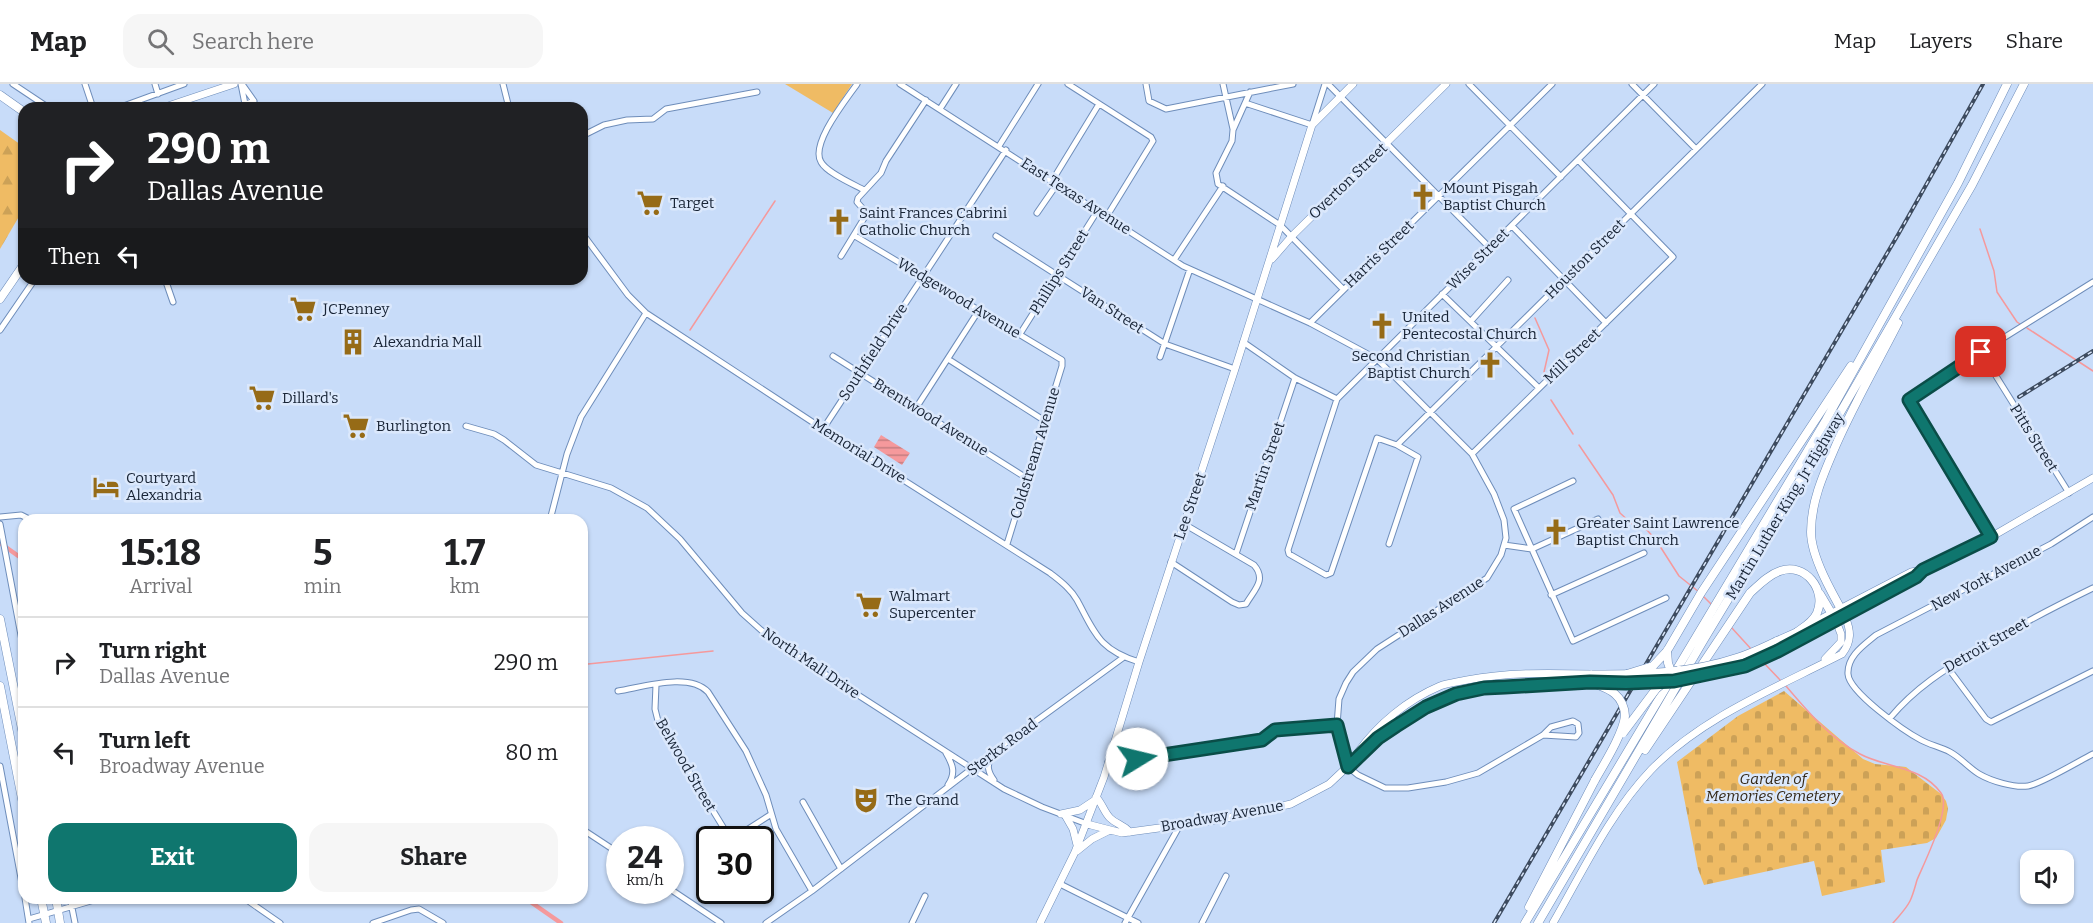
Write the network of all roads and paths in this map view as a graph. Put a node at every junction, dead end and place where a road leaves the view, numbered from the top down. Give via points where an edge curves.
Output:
1 (13, 84) edge
2 (85, 84) edge
3 (154, 84) edge
4 (184, 84) edge
5 (234, 84) edge
6 (242, 84) edge
7 (503, 84) edge
8 (857, 84) edge
9 (900, 84) edge
10 (956, 84) edge
11 (1038, 84) edge
12 (1068, 84) edge
13 (1146, 84) edge
14 (1223, 84) edge
15 (1293, 84) edge
16 (1326, 84) edge
17 (1353, 84) edge
18 (1446, 84) edge
19 (1469, 84) edge
20 (1552, 84) edge
21 (1632, 84) edge
22 (1654, 84) edge
23 (1762, 84) edge
24 (2007, 84) edge
25 (2024, 84) edge
26 (757, 92) dead end
27 (1250, 92) junction
28 (158, 94) junction
29 (0, 95) edge
30 (1643, 95) junction
31 (1226, 97) junction
32 (1340, 97) junction
33 (926, 100) junction
34 (40, 102) edge
35 (91, 102) edge
36 (135, 102) edge
37 (183, 102) edge
38 (244, 102) edge
39 (251, 102) edge
40 (508, 102) edge
41 (1245, 103) junction
42 (1099, 104) junction
43 (18, 108) edge
44 (940, 109) junction
45 (1312, 125) junction
46 (1510, 126) junction
47 (1233, 130) junction
48 (588, 133) edge
49 (1386, 144) junction
50 (999, 146) junction
51 (1696, 149) junction
52 (1006, 150) junction
53 (1578, 160) junction
54 (1561, 177) junction
55 (1054, 183) junction
56 (1222, 186) junction
57 (864, 190) junction
58 (1438, 196) junction
59 (1098, 210) junction
60 (1037, 213) dead end
61 (1630, 214) junction
62 (1107, 216) junction
63 (1950, 222) junction
64 (1280, 225) junction
65 (1512, 226) junction
66 (855, 236) junction
67 (996, 236) dead end
68 (1292, 236) junction
69 (588, 241) edge
70 (1490, 248) junction
71 (841, 256) dead end
72 (1174, 260) junction
73 (1190, 269) junction
74 (18, 273) edge
75 (1058, 274) junction
76 (922, 276) junction
77 (1509, 280) dead end
78 (1564, 280) junction
79 (2093, 282) edge
80 (31, 285) edge
81 (167, 285) edge
82 (1260, 286) junction
83 (1343, 289) junction
84 (1442, 294) junction
85 (1257, 298) junction
86 (0, 299) edge
87 (173, 302) dead end
88 (979, 310) junction
89 (646, 313) junction
90 (1471, 321) junction
91 (1310, 323) junction
92 (1606, 323) junction
93 (0, 330) edge
94 (1020, 334) junction
95 (1243, 342) junction
96 (1165, 344) junction
97 (1496, 346) junction
98 (1981, 352) junction
99 (1861, 354) junction
100 (833, 356) dead end
101 (1160, 357) dead end
102 (948, 359) junction
103 (1377, 359) junction
104 (1062, 360) joint
105 (1235, 369) junction
106 (860, 372) junction
107 (1295, 378) junction
108 (1539, 388) junction
109 (1337, 399) junction
110 (916, 408) junction
111 (1430, 411) junction
112 (1045, 421) junction
113 (466, 426) dead end
114 (823, 429) junction
115 (1397, 445) junction
116 (1472, 454) junction
117 (562, 473) junction
118 (2093, 478) edge
119 (1028, 479) junction
120 (1573, 481) dead end
121 (2069, 493) junction
122 (552, 514) edge
123 (18, 515) edge
124 (2093, 517) edge
125 (0, 518) edge
126 (1598, 519) dead end
127 (0, 524) edge
128 (1184, 524) junction
129 (1991, 537) junction
130 (1389, 543) dead end
131 (1007, 544) junction
132 (1504, 545) junction
133 (1532, 549) junction
134 (1644, 553) dead end
135 (1236, 554) junction
136 (1171, 562) junction
137 (1923, 570) junction
138 (2093, 588) edge
139 (1878, 589) junction
140 (1818, 590) junction
141 (1551, 595) junction
142 (1882, 596) junction
143 (1666, 598) dead end
144 (1840, 608) junction
145 (1831, 613) junction
146 (1845, 616) junction
147 (0, 619) edge
148 (18, 619) edge
149 (1836, 621) junction
150 (1797, 632) junction
151 (1667, 651) junction
152 (1124, 657) junction
153 (1138, 662) junction
154 (1948, 668) junction
155 (1813, 669) junction
156 (2093, 671) edge
157 (1627, 674) junction
158 (1674, 674) junction
159 (1591, 678) junction
160 (1664, 681) junction
161 (0, 686) edge
162 (656, 686) junction
163 (618, 691) dead end
164 (18, 710) edge
165 (1890, 718) junction
166 (1337, 725) junction
167 (1543, 735) junction
168 (1612, 749) junction
169 (945, 751) junction
170 (995, 751) junction
171 (2093, 754) edge
172 (1108, 762) junction
173 (0, 766) edge
174 (1348, 767) junction
175 (972, 768) junction
176 (18, 778) edge
177 (997, 784) junction
178 (946, 789) junction
179 (3, 797) edge
180 (1612, 798) junction
181 (1096, 799) junction
182 (803, 802) dead end
183 (8, 803) junction
184 (0, 806) edge
185 (771, 815) junction
186 (1063, 815) junction
187 (1087, 824) junction
188 (1180, 825) junction
189 (722, 826) edge
190 (753, 826) edge
191 (1109, 830) junction
192 (1130, 832) junction
193 (588, 833) edge
194 (606, 845) edge
195 (1076, 849) junction
196 (18, 860) edge
197 (841, 869) junction
198 (1226, 876) dead end
199 (1060, 884) junction
200 (812, 891) junction
201 (925, 896) dead end
202 (684, 898) edge
203 (26, 904) edge
204 (42, 904) edge
205 (57, 904) edge
206 (71, 904) edge
207 (83, 904) edge
208 (253, 904) edge
209 (72, 908) junction
210 (58, 912) junction
211 (45, 919) edge
212 (1126, 920) edge
213 (29, 921) edge
214 (60, 923) edge
215 (75, 923) edge
216 (280, 923) edge
217 (373, 923) edge
218 (443, 923) edge
219 (721, 923) edge
220 (766, 923) edge
221 (912, 923) edge
222 (1040, 923) edge
223 (1138, 923) edge
224 (1202, 923) edge
225 (1522, 923) edge
226 (1538, 923) edge
227 (1552, 923) edge

1 - 34 street
2 - 35 street
3 - 28 street
4 - 28 street
5 - 37 main road
6 - 38 street
6 - 39 street via 255,101
7 - 40 street
8 - 57 street via 821,140 818,152 826,168
9 - 33 street, East Texas Avenue
10 - 44 street
11 - 50 street
12 - 42 street
13 - 31 street via 1149,101 1166,110
14 - 31 street
15 - 27 street
16 - 32 street
16 - 45 street, Lee Street
17 - 32 main road
18 - 49 main road, Overton Street
19 - 46 street
20 - 46 street, Harris Street
21 - 30 street
22 - 30 street, Wise Street
23 - 51 street, Houston Street
24 - 99 highway, Martin Luther King, Jr Highway via 1958,183
25 - 63 highway, Martin Luther King, Jr Highway
26 - 48 street via 666,109 653,119 627,120
27 - 31 street
27 - 41 street
28 - 36 street
29 - 43 highway
30 - 51 street
30 - 53 street, Wise Street
31 - 47 street
32 - 45 main road
32 - 49 street
33 - 44 street, East Texas Avenue
33 - 57 street via 881,172
41 - 45 street
41 - 47 street
42 - 55 street
42 - 62 street via 1153,141
44 - 50 street, East Texas Avenue
45 - 64 main road, Lee Street
46 - 54 street
46 - 58 street, Harris Street
47 - 56 street via 1232,141 1216,173
49 - 58 street
49 - 68 main road, Overton Street
50 - 52 street, East Texas Avenue
51 - 61 street, Houston Street
52 - 55 street, East Texas Avenue
52 - 76 street, Southfield Drive
53 - 54 street, Wise Street
53 - 61 street
54 - 65 street, Wise Street
55 - 59 street, East Texas Avenue
55 - 60 street
56 - 64 street
56 - 72 street
57 - 66 street via 857,202 866,215
58 - 70 street
58 - 83 street, Harris Street
59 - 62 street, East Texas Avenue
59 - 75 street, Phillips Street
61 - 78 street, Houston Street
61 - 92 street, Mill Street via 1673,257
62 - 72 street, East Texas Avenue
63 - 144 highway via 1848,419 1820,482 1811,534
63 - 180 highway, Martin Luther King, Jr Highway
64 - 68 street
64 - 82 main road, Lee Street
65 - 70 street, Wise Street
65 - 78 street
66 - 71 street
66 - 76 street, Wedgewood Avenue
67 - 75 street, Van Street
68 - 82 main road, Overton Street via 1274,256
68 - 83 street
69 - 89 street, Memorial Drive
70 - 84 street, Wise Street
72 - 73 street, East Texas Avenue
73 - 85 street, East Texas Avenue
73 - 96 street
74 - 86 highway
75 - 94 street, Phillips Street
75 - 96 street, Van Street
76 - 88 street, Wedgewood Avenue
76 - 106 street, Southfield Drive
77 - 90 street
78 - 92 street
78 - 97 street, Houston Street
79 - 98 street
80 - 93 street
81 - 87 street
82 - 85 main road, Lee Street
83 - 91 street, Harris Street
84 - 90 street
84 - 103 street, Wise Street
85 - 91 street, Dallas Avenue
85 - 95 main road, Lee Street
88 - 94 street, Wedgewood Avenue
88 - 102 street
89 - 114 street, Memorial Drive
89 - 117 street via 587,406
90 - 97 street
91 - 103 street, Dallas Avenue
92 - 108 street, Mill Street
94 - 104 street, Wedgewood Avenue
95 - 105 main road, Lee Street
95 - 107 street
96 - 101 street
96 - 105 street, Van Street
97 - 108 street
97 - 111 street, Houston Street
98 - 121 street, Pitts Street
98 - 129 street via 1909,400
99 - 151 highway via 1843,375
99 - 225 highway, Martin Luther King, Jr Highway via 1826,420 1624,760
100 - 106 street, Brentwood Avenue
102 - 110 street
102 - 112 street
103 - 109 street, Wise Street
103 - 111 street, Dallas Avenue
104 - 112 street, Coldstream Avenue
105 - 128 main road, Lee Street
106 - 110 street, Brentwood Avenue
106 - 114 street, Southfield Drive
107 - 109 street
107 - 135 street, Martin Street
108 - 116 street, Mill Street
109 - 115 street, Wise Street via 1289,554 1326,575 1331,573 1377,438
110 - 119 street, Brentwood Avenue
111 - 115 street, Houston Street
111 - 116 street, Dallas Avenue
112 - 119 street, Coldstream Avenue
113 - 117 street, North Mall Drive via 494,434 536,465
114 - 131 street, Memorial Drive
115 - 130 street via 1418,457
116 - 132 street, Dallas Avenue via 1504,520
117 - 122 street
117 - 169 street, North Mall Drive via 611,488 647,508 761,630
118 - 121 main road, Broadway Avenue
119 - 131 street, Coldstream Avenue
120 - 133 street via 1514,509
121 - 129 main road, Broadway Avenue
123 - 125 street
124 - 165 street, New York Avenue via 2051,544 1876,635 1857,651 1849,664 1851,685
126 - 133 street
127 - 148 street
128 - 135 street
128 - 136 main road, Lee Street
129 - 137 main road, Broadway Avenue
131 - 152 street, Memorial Drive via 1066,586 1093,632
132 - 133 street
132 - 166 street, Dallas Avenue via 1487,578 1377,649 1353,672 1339,699
133 - 141 street
134 - 141 street
135 - 136 street via 1260,572 1261,579 1246,604 1232,602
136 - 153 main road, Lee Street
137 - 139 main road, Broadway Avenue
137 - 142 main road, Broadway Avenue
138 - 154 street, Detroit Street via 2022,623
139 - 142 main road
139 - 144 main road, Broadway Avenue
140 - 145 highway
140 - 150 highway via 1817,614
140 - 180 highway via 1805,573 1790,569 1767,577 1750,593
141 - 143 street via 1573,641
142 - 146 main road, Broadway Avenue
144 - 145 main road, Broadway Avenue
144 - 146 highway
145 - 149 highway
145 - 150 main road, Broadway Avenue
146 - 149 main road, Broadway Avenue
146 - 155 main road via 1848,646 1842,654
147 - 164 highway
149 - 155 main road via 1841,642
149 - 158 main road, Broadway Avenue, bridge via 1745,666
150 - 158 main road, Broadway Avenue, bridge via 1738,657
151 - 157 highway, bridge via 1653,666
151 - 158 highway, bridge
152 - 153 street, Memorial Drive
152 - 170 street, Sterkx Road
153 - 172 main road, Lee Street
154 - 156 street via 1991,722
154 - 165 street, Detroit Street via 1930,678
155 - 227 main road via 1700,730 1652,769 1620,809
157 - 158 main road, Broadway Avenue, bridge
157 - 159 main road, Broadway Avenue, bridge
158 - 160 highway, bridge
159 - 160 main road, Broadway Avenue, bridge
159 - 168 highway, bridge via 1616,695 1624,708 1625,717
159 - 174 main road, Broadway Avenue via 1456,694 1426,707 1378,738
159 - 174 main road, Broadway Avenue via 1488,676 1442,685 1390,717 1370,736
160 - 168 highway, bridge via 1641,706
161 - 176 highway
162 - 163 street
162 - 185 street via 685,681 708,692 752,763
162 - 189 street, Belwood Street via 658,721
165 - 171 street via 1920,739 1950,751 1978,773 2013,785 2035,783
166 - 172 street via 1275,730 1262,740
166 - 174 street, Dallas Avenue
167 - 167 street via 1567,738 1580,733 1573,721 1551,727
167 - 174 street via 1478,773 1446,782 1385,788
168 - 225 highway, bridge
169 - 175 street, North Mall Drive
169 - 178 street via 954,770
170 - 175 street, Sterkx Road
170 - 177 street via 988,767
172 - 181 main road, Lee Street
173 - 179 street
174 - 188 main road, Broadway Avenue via 1329,784 1291,804
175 - 177 street, North Mall Drive
175 - 178 street, Sterkx Road
177 - 186 street, North Mall Drive
178 - 197 street, Sterkx Road
179 - 183 street
180 - 226 highway, Martin Luther King, Jr Highway
181 - 186 main road
181 - 187 main road, Lee Street
181 - 192 main road via 1114,822
182 - 197 street
183 - 184 street
183 - 196 street
185 - 190 street
185 - 200 street
186 - 187 street, North Mall Drive
186 - 195 main road via 1073,829
187 - 191 main road, Broadway Avenue
187 - 195 main road, Lee Street
188 - 192 main road, Broadway Avenue
188 - 212 street
191 - 192 main road, Broadway Avenue
191 - 195 main road
193 - 194 street
195 - 199 main road, Lee Street
197 - 200 street, Sterkx Road
198 - 224 street
199 - 212 street
199 - 222 main road, Lee Street
200 - 220 street, Sterkx Road
201 - 221 street
202 - 219 street
203 - 213 street
204 - 211 highway
205 - 210 highway
206 - 209 street
207 - 209 street
208 - 216 street
209 - 210 street
209 - 215 street
210 - 211 street
210 - 214 highway
211 - 213 street
212 - 223 street
217 - 218 street via 419,909

